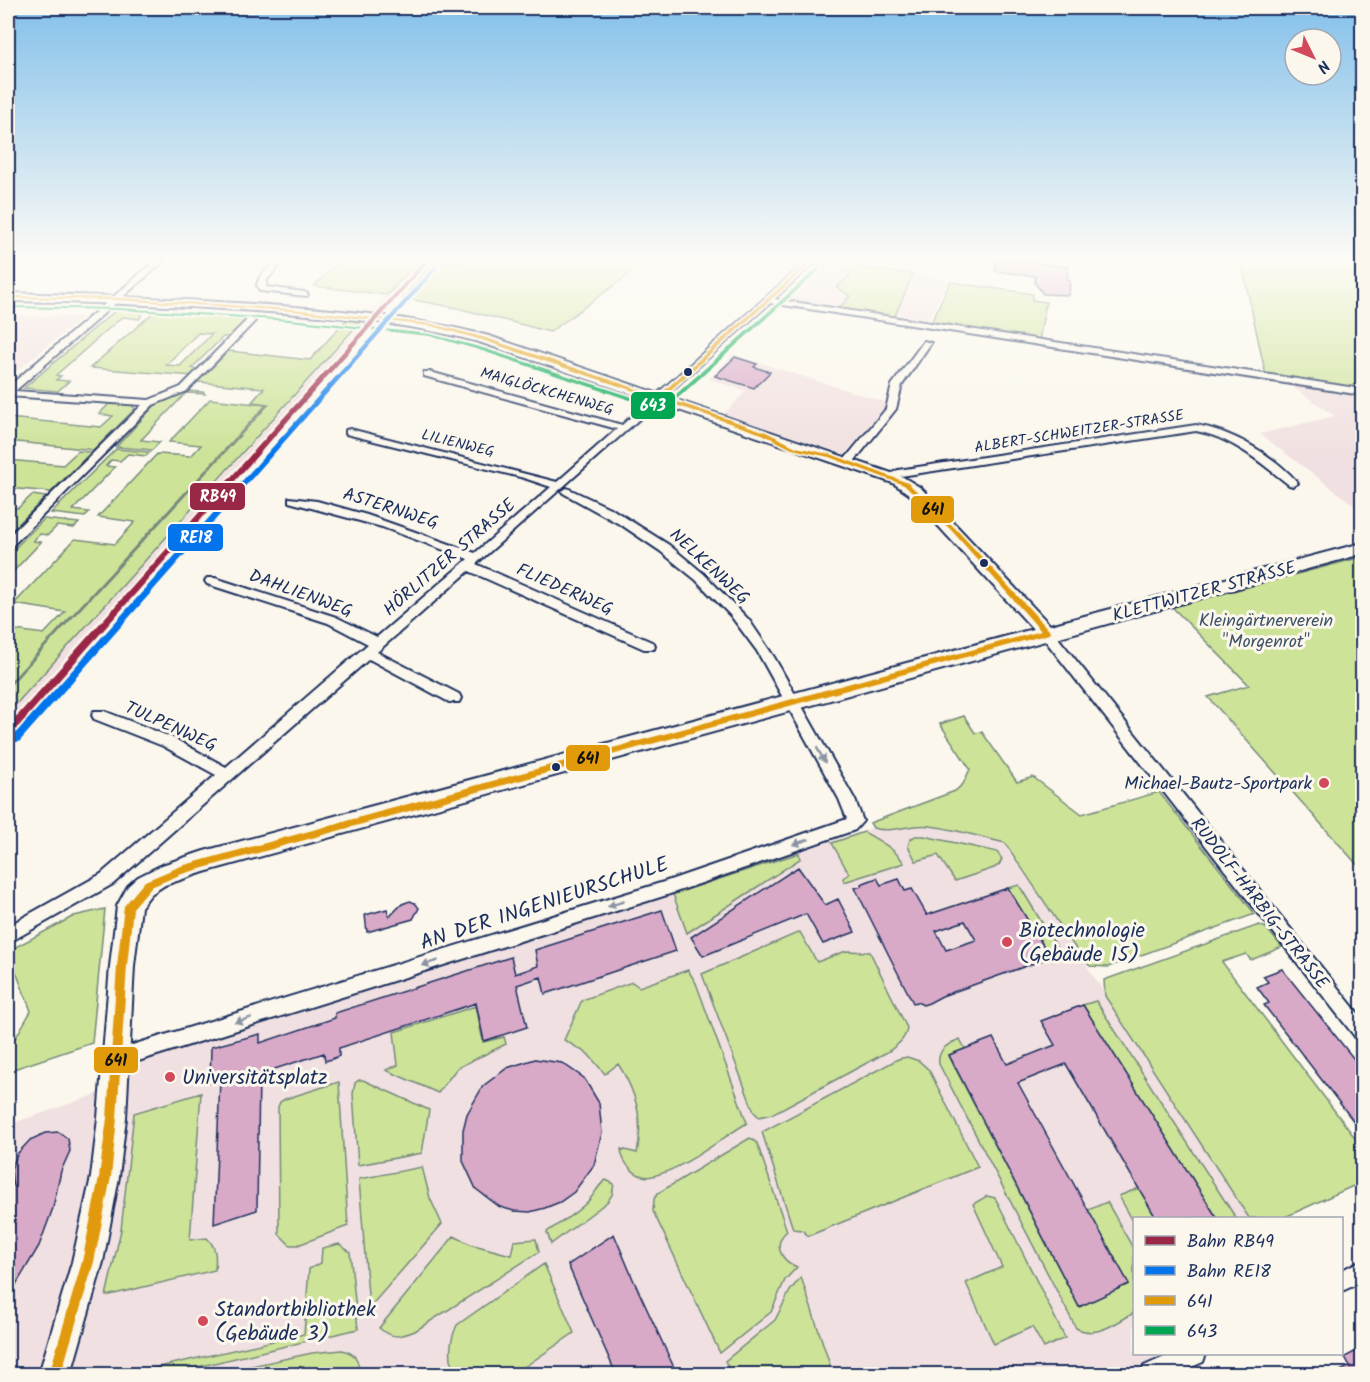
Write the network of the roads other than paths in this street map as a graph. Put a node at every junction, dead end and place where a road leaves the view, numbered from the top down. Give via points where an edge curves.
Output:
1 (88, 325) edge
2 (247, 325) edge
3 (429, 325) edge
4 (742, 325) edge
5 (933, 325) edge
6 (927, 343) dead end
7 (427, 374) dead end
8 (8, 393) edge
9 (1362, 393) edge
10 (659, 398) junction
11 (150, 403) junction
12 (623, 428) junction
13 (350, 432) dead end
14 (848, 462) junction
15 (890, 477) junction
16 (1293, 483) dead end
17 (563, 488) junction
18 (293, 500) dead end
19 (8, 543) edge
20 (1362, 549) edge
21 (471, 562) junction
22 (211, 581) dead end
23 (1046, 632) junction
24 (649, 646) dead end
25 (371, 648) junction
26 (454, 698) dead end
27 (792, 704) junction
28 (99, 715) dead end
29 (227, 774) junction
30 (8, 935) edge
31 (1362, 1032) edge
32 (116, 1059) junction
33 (1362, 1270) edge
34 (1343, 1280) edge
35 (1191, 1355) edge
36 (55, 1374) edge
37 (1152, 1374) edge

1 - 8 street
2 - 11 street via 184,389
3 - 10 main road via 484,339
4 - 10 street, HÖRLITZER STRASSE
5 - 9 street
6 - 14 street via 897,385 891,409
7 - 12 street, MAIGLÖCKCHENWEG
8 - 11 street
10 - 12 street, HÖRLITZER STRASSE
10 - 14 main road via 764,433 806,452
11 - 19 street
12 - 17 street, HÖRLITZER STRASSE
13 - 17 street, LILIENWEG
14 - 15 main road
15 - 16 street, ALBERT-SCHWEITZER-STRASSE via 1196,428 1238,441
15 - 23 main road via 922,498
17 - 21 street, HÖRLITZER STRASSE
17 - 27 street, NELKENWEG via 653,538 711,587 752,632
18 - 21 street, ASTERNWEG via 413,532
20 - 23 main road, KLETTWITZER STRASSE
21 - 24 street, FLIEDERWEG
21 - 25 street, HÖRLITZER STRASSE
22 - 25 street, DAHLIENWEG via 332,620
23 - 27 main road, KLETTWITZER STRASSE
23 - 31 street, RUDOLF-HARBIG-STRASSE
25 - 26 street, DAHLIENWEG
25 - 29 street, HÖRLITZER STRASSE
27 - 32 main road, KLETTWITZER STRASSE via 158,877 138,891 129,906
27 -> 32 street, AN DER INGENIEURSCHULE via 855,816 850,825 667,888
28 - 29 street, TULPENWEG via 168,742
29 - 30 street, HÖRLITZER STRASSE via 107,879
32 - 36 main road via 108,1149 91,1255
33 - 34 street
35 - 37 street

